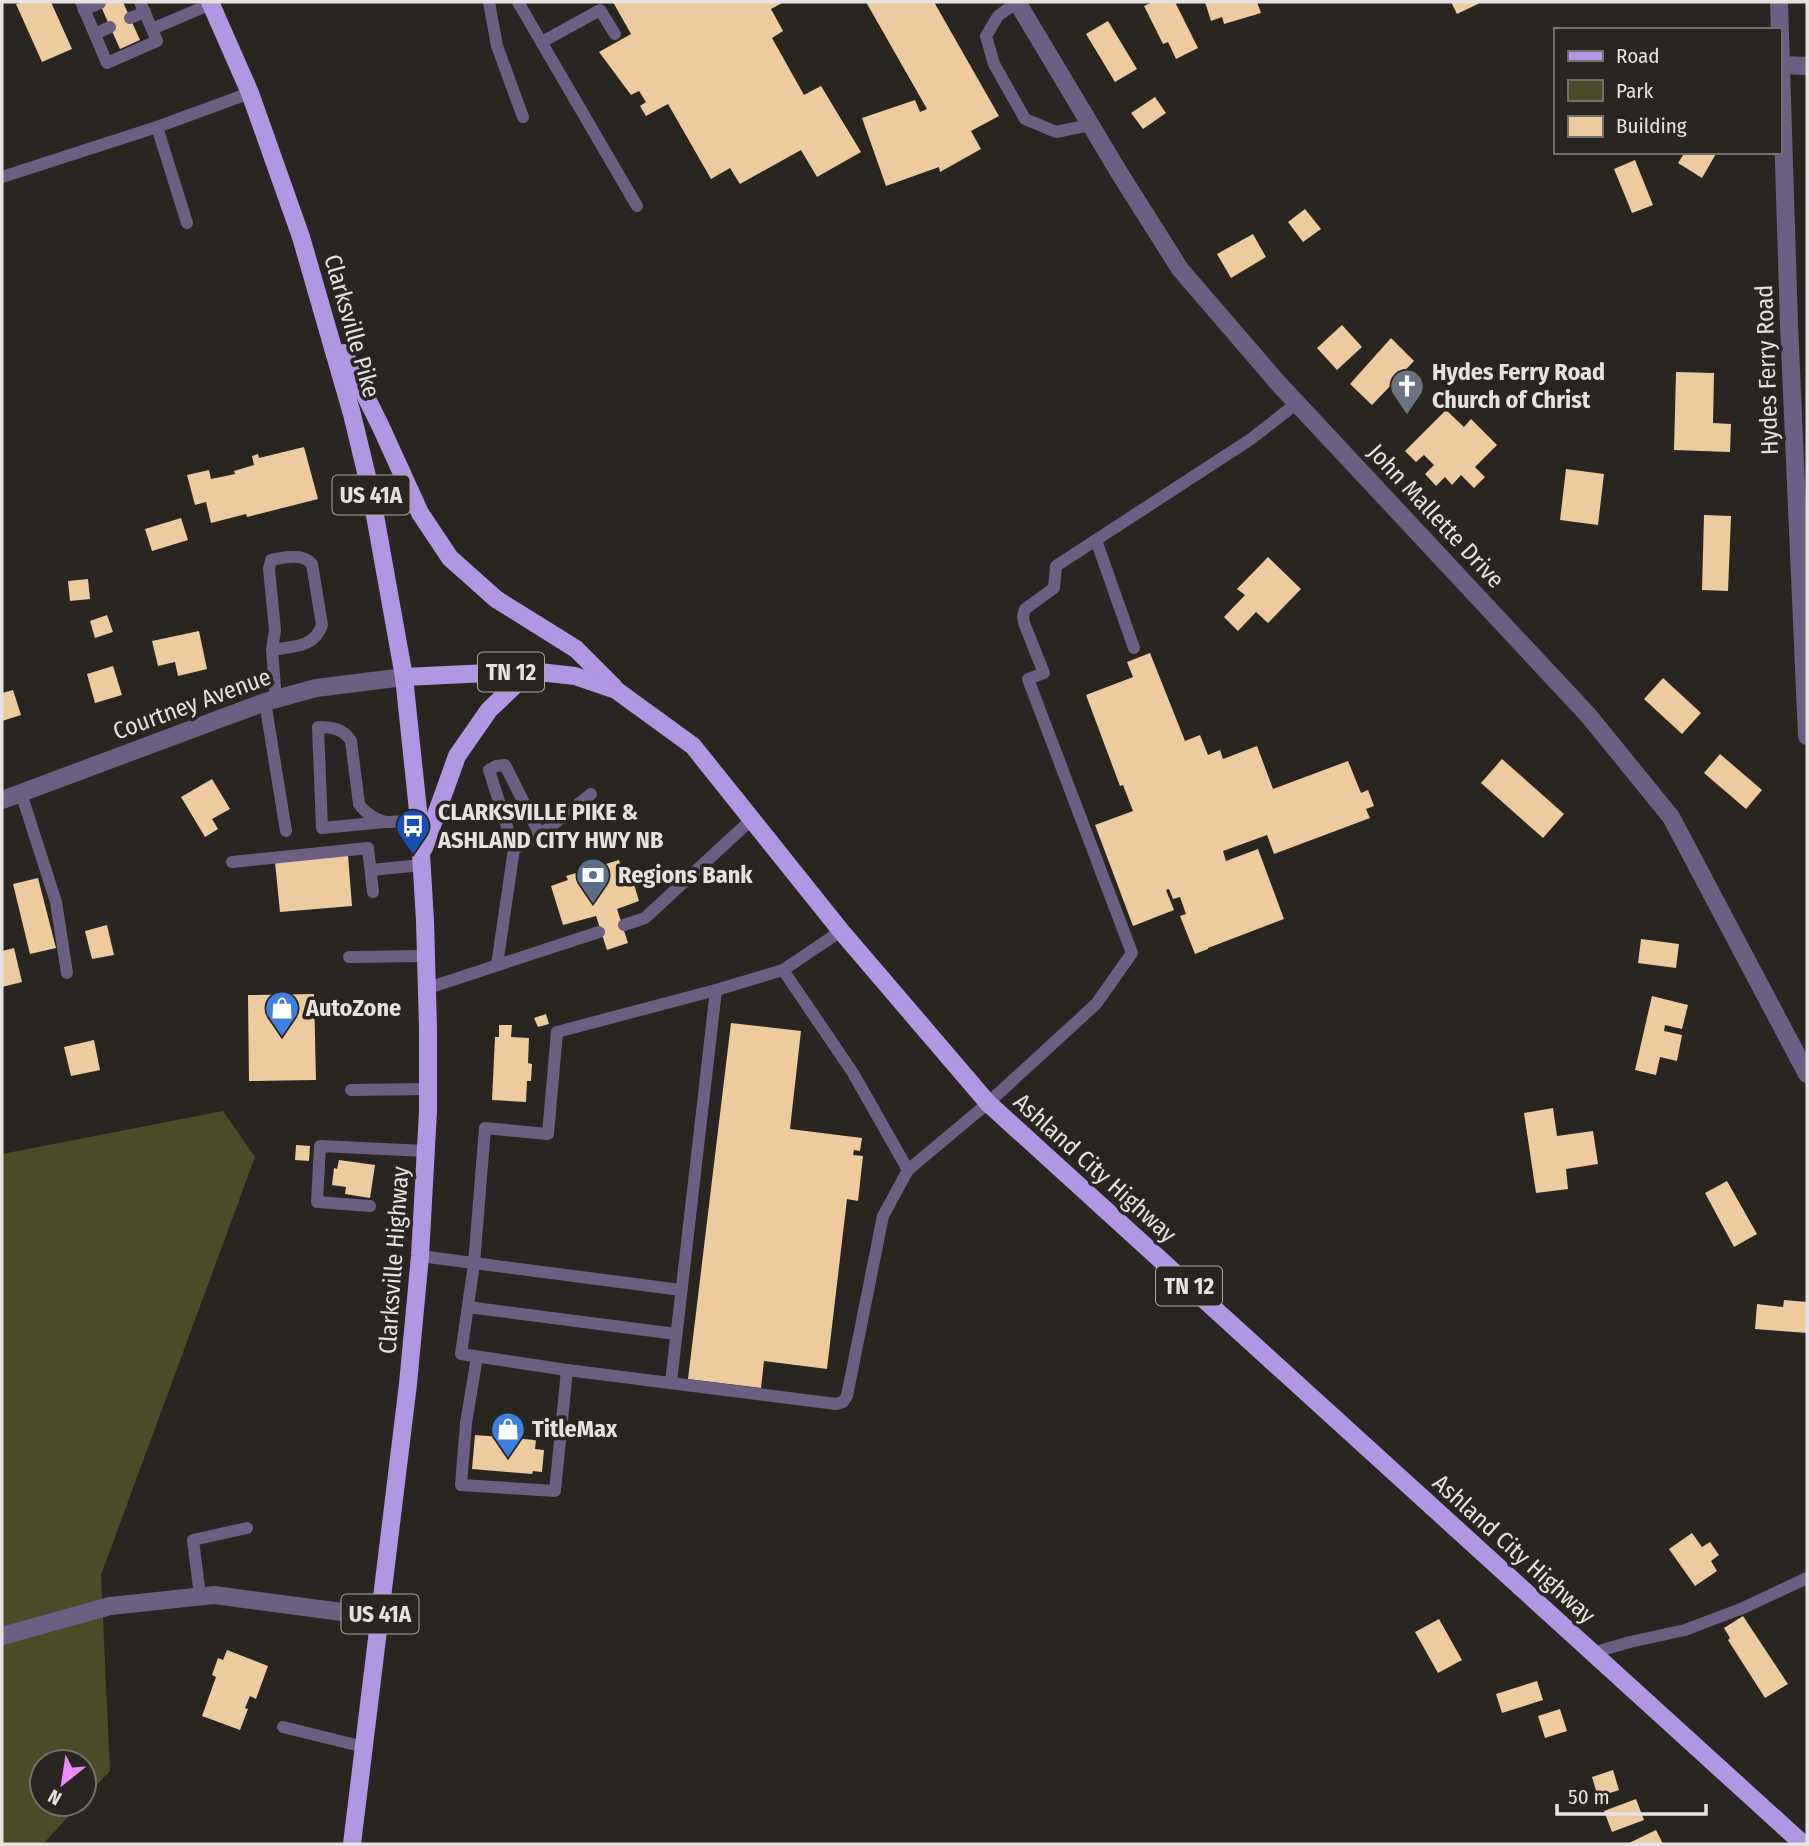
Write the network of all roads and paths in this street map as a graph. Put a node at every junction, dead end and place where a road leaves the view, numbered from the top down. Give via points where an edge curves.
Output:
1 (489, 2) edge
2 (518, 2) edge
3 (1017, 2) edge
4 (1779, 2) edge
5 (100, 3) edge
6 (210, 3) edge
7 (82, 6) edge
8 (142, 7) edge
9 (130, 18) dead end
10 (110, 27) dead end
11 (1780, 28) edge
12 (152, 29) junction
13 (95, 34) junction
14 (615, 34) dead end
15 (542, 42) junction
16 (1781, 65) edge
17 (1807, 66) edge
18 (250, 93) junction
19 (523, 117) dead end
20 (1090, 125) junction
21 (157, 127) junction
22 (2, 177) edge
23 (637, 206) dead end
24 (187, 223) dead end
25 (325, 317) junction
26 (1297, 403) junction
27 (1096, 540) junction
28 (1134, 648) dead end
29 (272, 650) junction
30 (530, 671) junction
31 (404, 677) junction
32 (616, 690) junction
33 (271, 700) junction
34 (1807, 736) edge
35 (21, 793) junction
36 (591, 794) dead end
37 (2, 800) edge
38 (752, 819) junction
39 (419, 820) junction
40 (387, 822) junction
41 (286, 831) dead end
42 (540, 835) junction
43 (514, 849) junction
44 (421, 860) junction
45 (232, 862) dead end
46 (370, 870) junction
47 (373, 892) dead end
48 (624, 925) dead end
49 (841, 930) junction
50 (599, 932) dead end
51 (426, 956) junction
52 (348, 957) dead end
53 (497, 965) junction
54 (783, 970) junction
55 (67, 973) dead end
56 (428, 988) junction
57 (716, 990) junction
58 (1807, 1072) edge
59 (428, 1089) junction
60 (351, 1090) dead end
61 (988, 1103) junction
62 (426, 1151) junction
63 (908, 1170) junction
64 (370, 1206) dead end
65 (420, 1256) junction
66 (474, 1264) junction
67 (681, 1290) junction
68 (468, 1307) junction
69 (676, 1334) junction
70 (477, 1357) junction
71 (567, 1370) junction
72 (671, 1382) junction
73 (247, 1528) dead end
74 (1807, 1578) edge
75 (200, 1596) junction
76 (380, 1617) junction
77 (2, 1636) edge
78 (1592, 1653) junction
79 (283, 1727) dead end
80 (364, 1747) junction
81 (352, 1844) edge
82 (1804, 1844) edge

1 - 19 lane via 497,46
2 - 15 lane
3 - 20 street, John Mallette Drive
3 - 20 lane via 998,16 986,36 994,65 1025,119 1056,132
4 - 11 street, Hydes Ferry Road
5 - 7 lane
6 - 12 lane
6 - 18 main road, Clarksville Pike / US 41A
7 - 13 lane
8 - 9 lane
8 - 12 lane
10 - 13 lane
12 - 13 lane via 158,41 107,64
14 - 15 lane via 600,10
15 - 23 lane
16 - 17 street
16 - 34 street, Hydes Ferry Road
18 - 21 lane
18 - 25 main road, Clarksville Pike / US 41A
20 - 26 street, John Mallette Drive via 1180,268
21 - 22 lane
21 - 24 lane
25 - 31 main road, Clarksville Pike / US 41A via 371,493
25 - 32 main road via 420,513 450,558 496,599 576,649
26 - 27 lane via 1251,439
26 - 58 street, John Mallette Drive via 1588,715 1671,817
27 - 28 lane
27 - 61 lane via 1056,566 1054,588 1026,609 1024,623 1044,673 1028,679 1132,953 1096,1004
29 - 29 lane via 271,560 301,556 312,564 322,625 312,642
29 - 33 lane
30 - 31 main road, Ashland City Highway / TN 12
30 - 32 main road, Ashland City Highway / TN 12 via 575,676
30 - 44 main road via 489,710 457,756
31 - 33 street, Courtney Avenue via 316,688
31 - 39 main road, Clarksville Highway / US 41A
32 - 38 main road, Ashland City Highway / TN 12 via 692,746
33 - 35 street, Courtney Avenue
33 - 41 lane
35 - 37 street, Courtney Avenue
35 - 55 lane via 56,902
36 - 42 lane
38 - 48 lane via 645,918
38 - 49 main road, Ashland City Highway / TN 12
39 - 40 lane
39 - 44 main road, Clarksville Highway / US 41A
40 - 40 lane via 322,828 318,727 348,735 359,804
42 - 43 lane
42 - 43 lane via 505,765 496,766 489,770
43 - 53 lane
44 - 46 lane
44 - 51 main road, Clarksville Highway / US 41A
45 - 46 lane via 368,848
46 - 47 lane
49 - 54 lane
49 - 61 main road, Ashland City Highway / TN 12
50 - 53 lane
51 - 52 lane
51 - 56 main road, Clarksville Highway / US 41A
53 - 56 lane
54 - 57 lane
54 - 63 lane via 853,1073
56 - 59 main road, Clarksville Highway / US 41A
57 - 66 lane via 557,1032 548,1133 485,1128
57 - 67 lane
59 - 60 lane
59 - 62 main road, Clarksville Highway / US 41A
61 - 63 lane
61 - 78 main road, Ashland City Highway / TN 12
62 - 64 lane via 320,1146 317,1202
62 - 65 main road, Clarksville Highway / US 41A
63 - 72 lane via 883,1216 843,1402
65 - 66 lane
65 - 76 main road, Clarksville Highway / US 41A
66 - 67 lane
66 - 68 lane
67 - 69 lane
68 - 69 lane
68 - 70 lane via 461,1354
69 - 72 lane
70 - 71 lane
70 - 71 lane via 461,1485 555,1491
71 - 72 lane
73 - 75 lane via 193,1540
74 - 78 lane via 1685,1630
75 - 76 street
75 - 77 street via 110,1606
76 - 80 main road, Clarksville Highway / US 41A
78 - 82 main road, Ashland City Highway / TN 12
79 - 80 lane
80 - 81 main road, Clarksville Highway / US 41A

